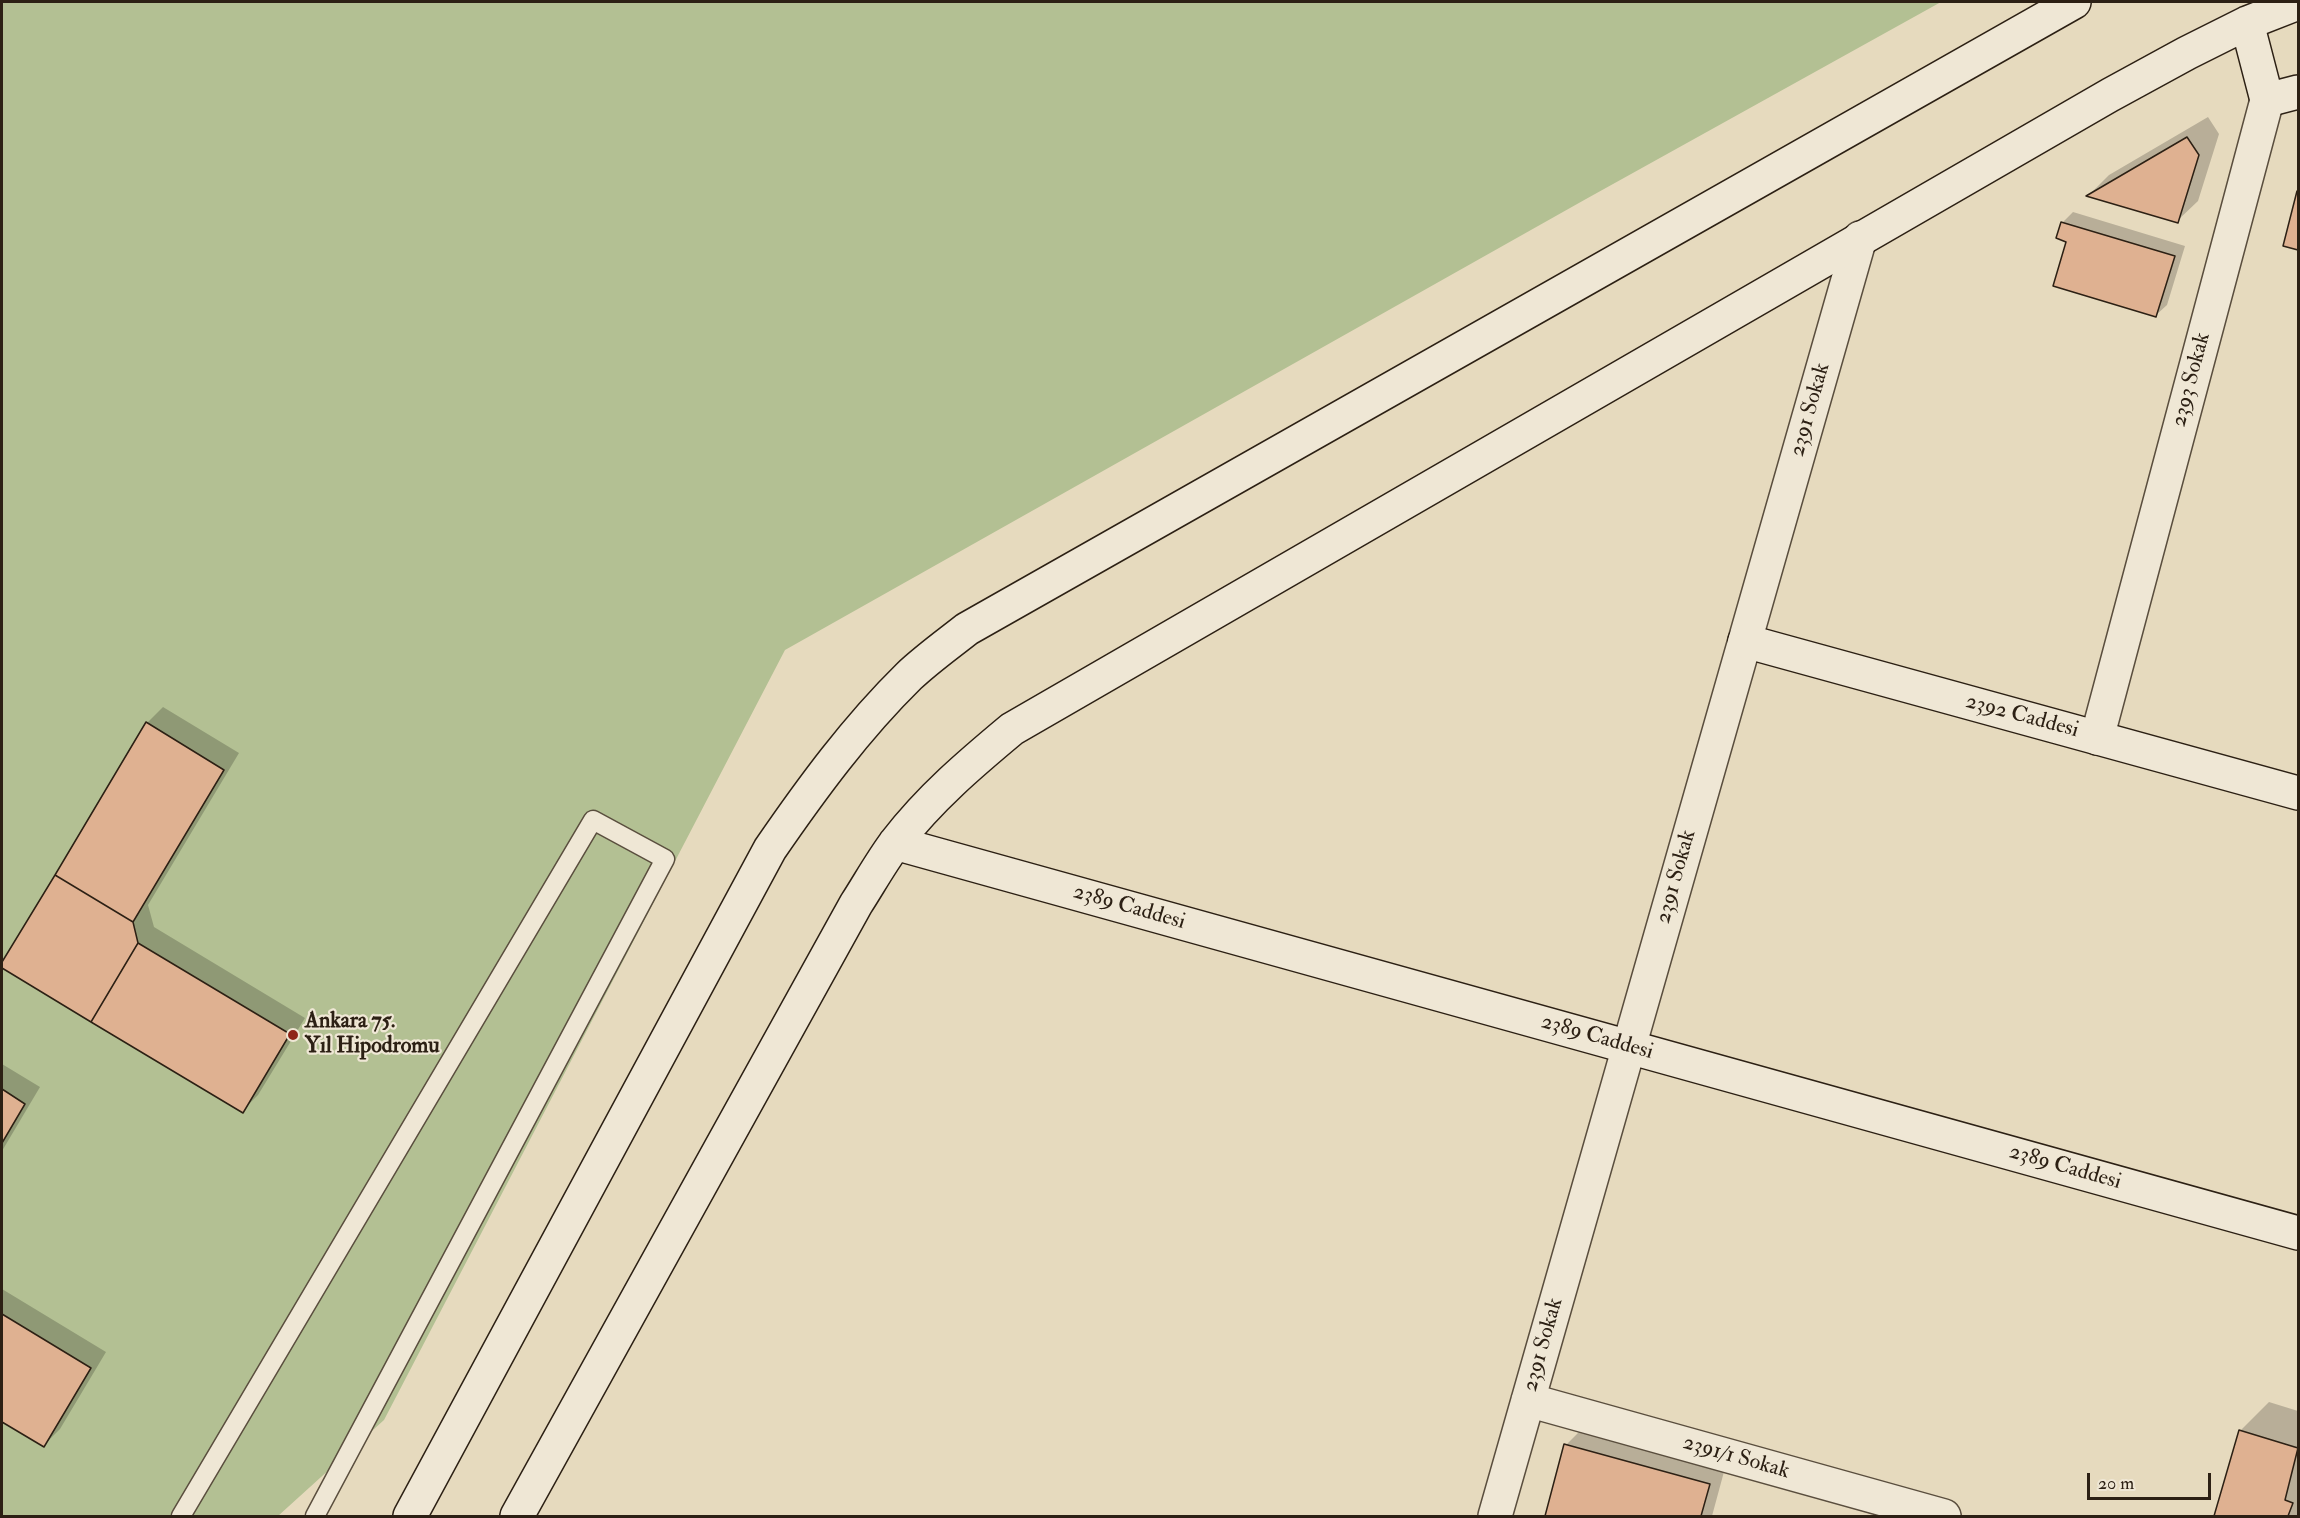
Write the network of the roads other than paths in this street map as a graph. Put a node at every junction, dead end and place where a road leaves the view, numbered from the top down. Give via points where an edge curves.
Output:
1 (2074, 2) edge
2 (2298, 3) edge
3 (2247, 23) junction
4 (2298, 92) edge
5 (2267, 100) junction
6 (1860, 238) junction
7 (1745, 641) junction
8 (2097, 738) junction
9 (2298, 793) edge
10 (895, 843) junction
11 (1629, 1047) junction
12 (2298, 1233) edge
13 (1528, 1400) junction
14 (528, 1514) edge
15 (181, 1516) edge
16 (315, 1516) edge
17 (410, 1516) edge
18 (1495, 1516) edge
19 (1944, 1516) edge

1 - 17 main road via 967,629 911,674 863,724 770,849
2 - 3 main road
3 - 5 main road, 2393 Sokak
3 - 6 main road via 2110,95
4 - 5 main road
5 - 8 main road, 2393 Sokak
6 - 7 main road, 2391 Sokak
6 - 10 main road via 1012,729 958,774
7 - 8 main road, 2392 Caddesi
7 - 11 main road, 2391 Sokak
8 - 9 main road, 2392 Caddesi
10 - 11 main road, 2389 Caddesi
10 - 14 main road via 856,904
11 - 12 main road, 2389 Caddesi
11 - 13 main road, 2391 Sokak
13 - 18 main road, 2391 Sokak
13 - 19 main road, 2391/1 Sokak
15 - 16 lane via 593,820 665,859

